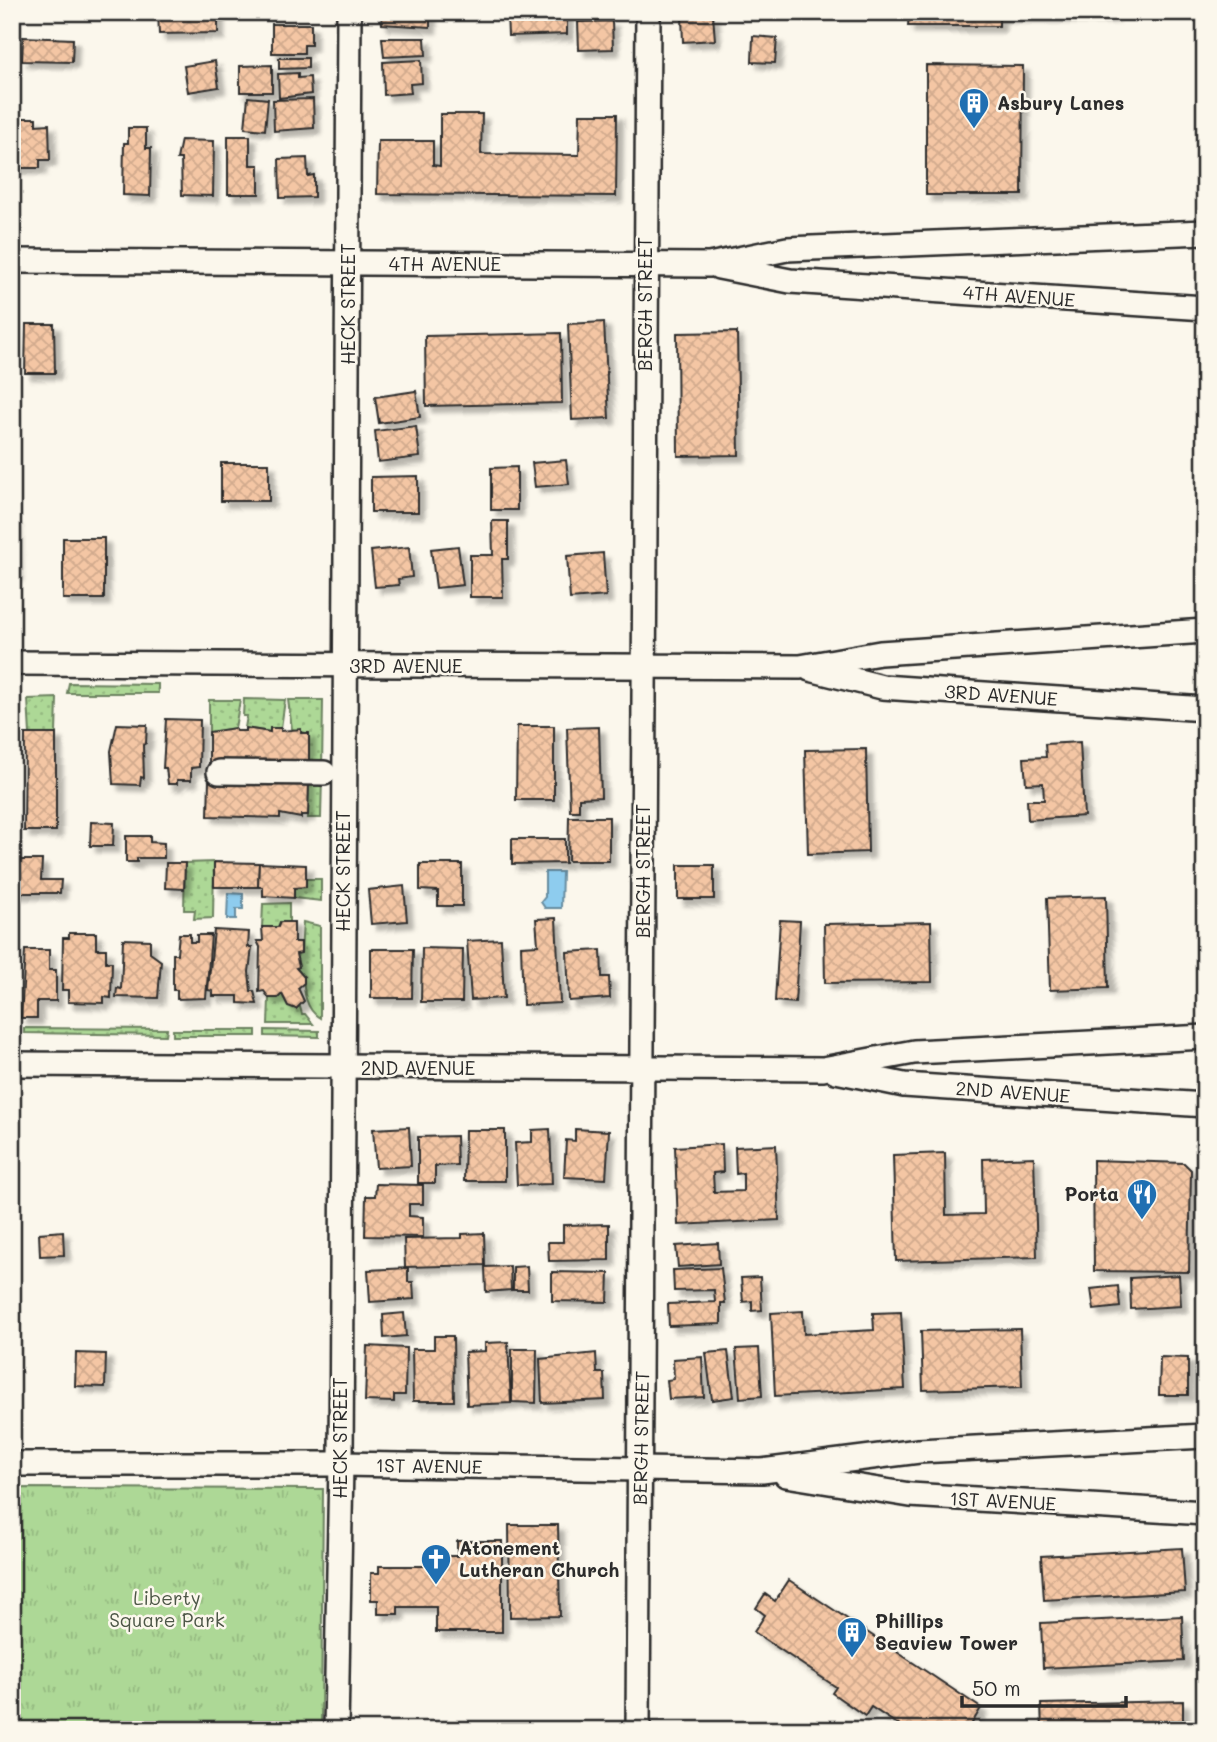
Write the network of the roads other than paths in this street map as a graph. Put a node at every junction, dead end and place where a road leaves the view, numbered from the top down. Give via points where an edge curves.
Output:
1 (349, 12) edge
2 (648, 12) edge
3 (1205, 232) edge
4 (12, 261) edge
5 (349, 263) junction
6 (645, 265) junction
7 (709, 265) junction
8 (1205, 308) edge
9 (1205, 631) edge
10 (12, 663) edge
11 (345, 666) junction
12 (800, 667) junction
13 (643, 668) junction
14 (1205, 709) edge
15 (219, 772) dead end
16 (324, 773) dead end
17 (1205, 1037) edge
18 (12, 1064) edge
19 (341, 1067) junction
20 (823, 1069) junction
21 (644, 1070) junction
22 (1205, 1105) edge
23 (1205, 1436) edge
24 (12, 1464) edge
25 (341, 1464) junction
26 (640, 1469) junction
27 (762, 1471) junction
28 (1205, 1513) edge
29 (336, 1730) edge
30 (638, 1730) edge

1 - 5 street, HECK STREET
2 - 6 street, BERGH STREET
3 - 7 street, 4TH AVENUE via 787,249
4 - 5 street, 4TH AVENUE
5 - 6 street, 4TH AVENUE
5 - 11 street, HECK STREET
6 - 7 street, 4TH AVENUE
6 - 13 street, BERGH STREET
7 - 8 street, 4TH AVENUE via 790,281
9 - 12 street, 3RD AVENUE via 880,653
10 - 11 street, 3RD AVENUE
11 - 13 street, 3RD AVENUE
11 - 19 street, HECK STREET
12 - 13 street, 3RD AVENUE
12 - 14 street, 3RD AVENUE via 882,687
13 - 21 street, BERGH STREET
15 - 16 street
17 - 20 street, 2ND AVENUE via 914,1052
18 - 19 street, 2ND AVENUE
19 - 21 street, 2ND AVENUE
19 - 25 street, HECK STREET
20 - 21 street, 2ND AVENUE
20 - 22 street, 2ND AVENUE via 904,1085
21 - 26 street, BERGH STREET
23 - 27 street, 1ST AVENUE via 919,1451
24 - 25 street, 1ST AVENUE
25 - 26 street, 1ST AVENUE
25 - 29 street, HECK STREET
26 - 27 street, 1ST AVENUE
26 - 30 street, BERGH STREET
27 - 28 street, 1ST AVENUE via 910,1495

